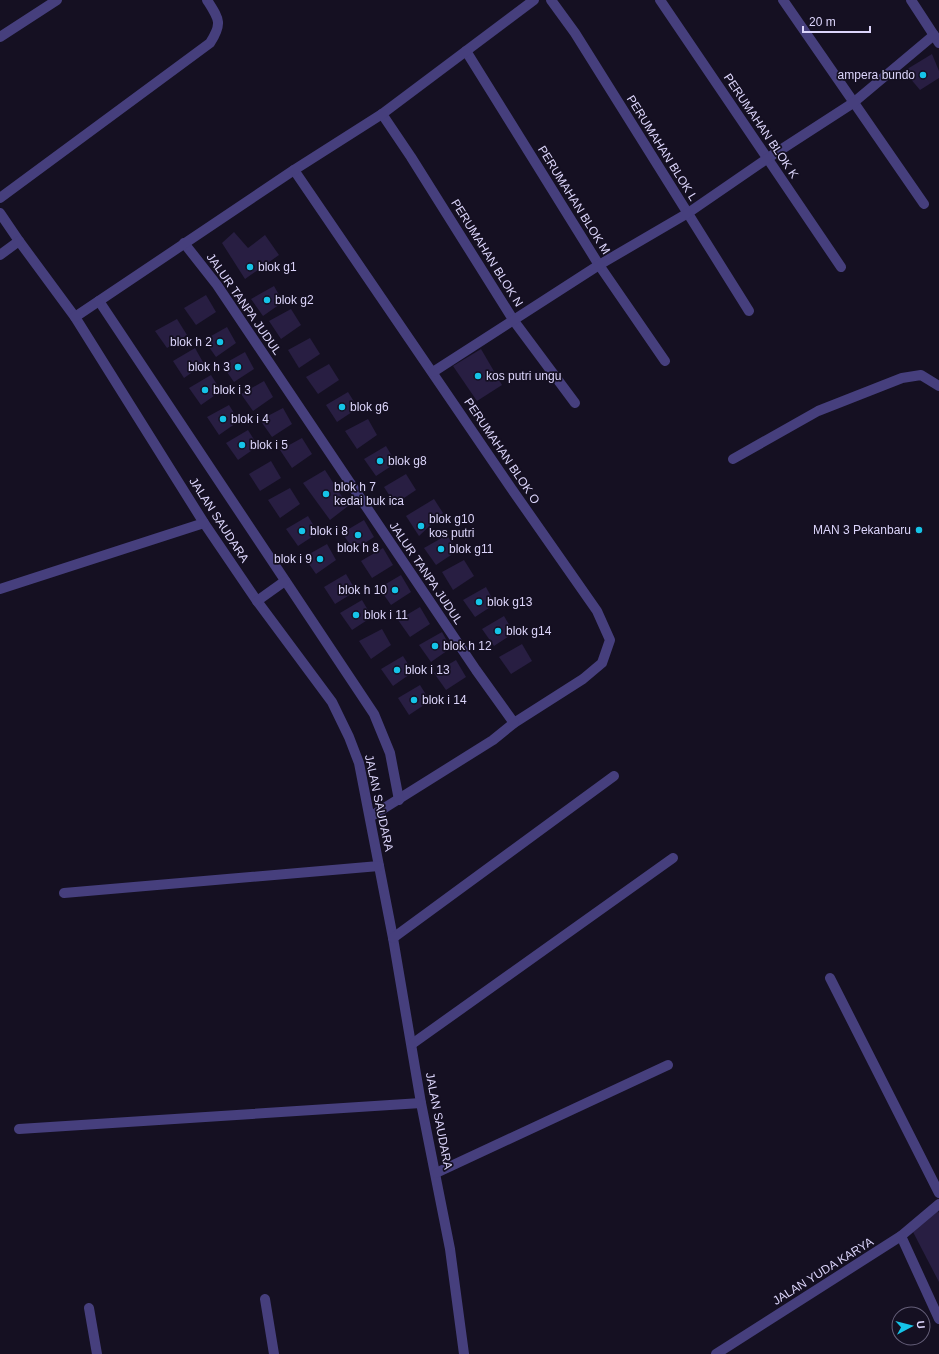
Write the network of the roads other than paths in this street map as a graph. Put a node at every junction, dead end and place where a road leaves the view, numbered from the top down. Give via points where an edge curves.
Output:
1 (57, 0) edge
2 (207, 0) edge
3 (534, 0) edge
4 (551, 0) edge
5 (660, 0) edge
6 (783, 0) edge
7 (911, 0) edge
8 (0, 37) edge
9 (936, 39) edge
10 (466, 51) junction
11 (853, 102) junction
12 (382, 114) junction
13 (768, 158) junction
14 (294, 170) junction
15 (0, 198) edge
16 (924, 204) dead end
17 (0, 213) edge
18 (688, 213) junction
19 (19, 242) junction
20 (184, 244) junction
21 (0, 255) edge
22 (599, 265) junction
23 (841, 267) dead end
24 (99, 301) junction
25 (749, 311) dead end
26 (75, 316) junction
27 (514, 321) junction
28 (665, 361) dead end
29 (433, 372) junction
30 (939, 386) edge
31 (575, 403) dead end
32 (733, 459) dead end
33 (204, 523) junction
34 (285, 581) junction
35 (0, 589) edge
36 (257, 602) junction
37 (514, 723) junction
38 (614, 776) dead end
39 (399, 800) junction
40 (370, 817) junction
41 (673, 858) dead end
42 (379, 866) junction
43 (64, 893) dead end
44 (393, 938) junction
45 (830, 978) dead end
46 (412, 1044) junction
47 (668, 1065) dead end
48 (421, 1103) junction
49 (19, 1129) dead end
50 (436, 1173) junction
51 (939, 1193) edge
52 (939, 1204) edge
53 (901, 1236) junction
54 (265, 1299) dead end
55 (89, 1308) dead end
56 (939, 1318) edge
57 (97, 1354) edge
58 (274, 1354) edge
59 (464, 1354) edge
60 (716, 1354) edge

1 - 8 street
2 - 15 street via 219,22 218,32 210,43
3 - 10 street
4 - 18 street, PERUMAHAN BLOK L via 575,33
5 - 13 street, PERUMAHAN BLOK K
6 - 11 street
7 - 9 street
9 - 11 street
10 - 12 street
10 - 22 street, PERUMAHAN BLOK M
11 - 13 street
11 - 16 street
12 - 14 street
12 - 27 street, PERUMAHAN BLOK N
13 - 18 street
13 - 23 street, PERUMAHAN BLOK K
14 - 20 street
14 - 29 street, PERUMAHAN BLOK O
17 - 19 street, JALAN SAUDARA
18 - 22 street
18 - 25 street, PERUMAHAN BLOK L
19 - 21 street
19 - 26 street, JALAN SAUDARA
20 - 24 street
20 - 37 street, JALUR TANPA JUDUL via 217,286
22 - 27 street
22 - 28 street, PERUMAHAN BLOK M
24 - 26 street
24 - 34 street
26 - 33 street, JALAN SAUDARA
27 - 29 street
27 - 31 street, PERUMAHAN BLOK N
29 - 37 street, PERUMAHAN BLOK O via 597,611 610,640 602,663 583,679
30 - 32 street via 921,375 902,378 818,411
33 - 35 street
33 - 36 street, JALAN SAUDARA
34 - 36 street
34 - 39 street via 374,714 390,753
36 - 40 street, JALAN SAUDARA via 332,702 359,763
37 - 39 street via 493,740
38 - 44 street
39 - 40 street
40 - 42 street, JALAN SAUDARA
41 - 46 street
42 - 43 street
42 - 44 street, JALAN SAUDARA
44 - 46 street, JALAN SAUDARA
45 - 51 street
46 - 48 street, JALAN SAUDARA
47 - 50 street
48 - 49 street
48 - 50 street, JALAN SAUDARA
50 - 59 street, JALAN SAUDARA via 450,1250
52 - 53 street, JALAN YUDA KARYA
53 - 56 street
53 - 60 street, JALAN YUDA KARYA
54 - 58 street
55 - 57 street

